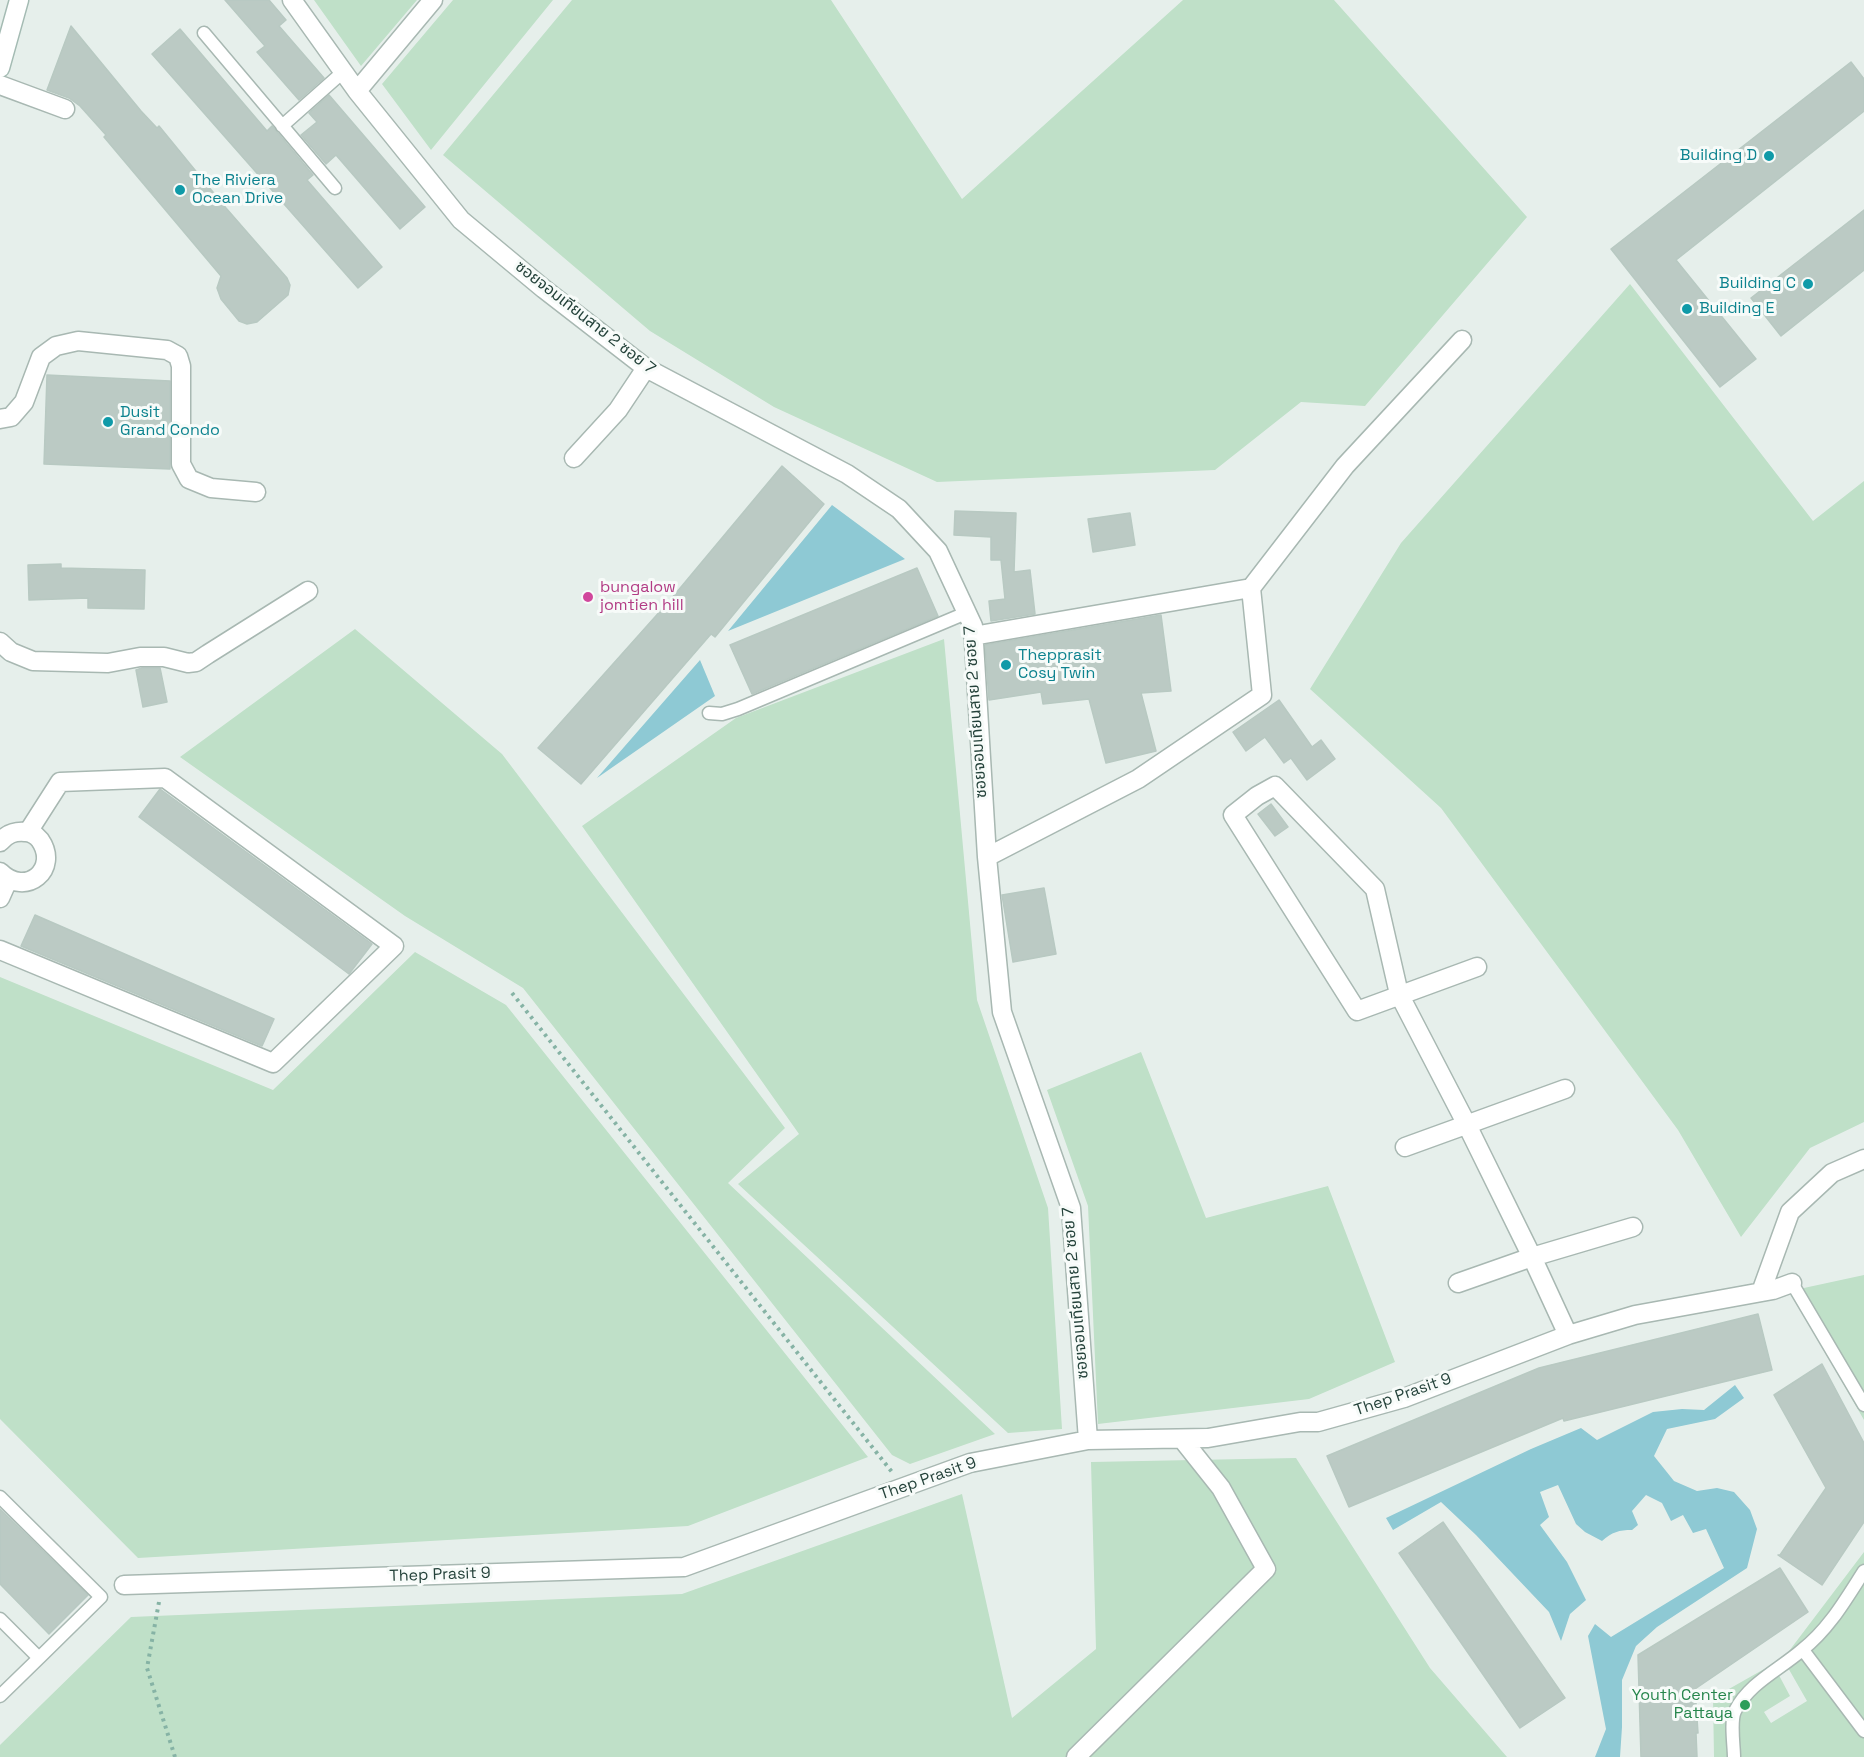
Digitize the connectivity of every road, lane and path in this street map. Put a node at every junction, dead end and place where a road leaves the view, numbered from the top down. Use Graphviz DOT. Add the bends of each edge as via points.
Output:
graph roads {
  1 [pos="19,0"];
  2 [pos="292,0"];
  3 [pos="433,0"];
  4 [pos="204,33"];
  5 [pos="0,68"];
  6 [pos="343,72"];
  7 [pos="0,85"];
  8 [pos="357,91"];
  9 [pos="65,109"];
  10 [pos="282,126"];
  11 [pos="335,188"];
  12 [pos="1462,340"];
  13 [pos="646,368"];
  14 [pos="0,419"];
  15 [pos="574,458"];
  16 [pos="256,492"];
  17 [pos="1251,588"];
  18 [pos="308,591"];
  19 [pos="966,612"];
  20 [pos="973,636"];
  21 [pos="0,642"];
  22 [pos="709,713"];
  23 [pos="28,832"];
  24 [pos="2,838"];
  25 [pos="987,857"];
  26 [pos="4,876"];
  27 [pos="0,898"];
  28 [pos="0,950"];
  29 [pos="1477,967"];
  30 [pos="512,993"];
  31 [pos="1399,994"];
  32 [pos="1565,1089"];
  33 [pos="1467,1125"];
  34 [pos="1405,1147"];
  35 [pos="1864,1159"];
  36 [pos="1633,1227"];
  37 [pos="1532,1257"];
  38 [pos="1458,1283"];
  39 [pos="1792,1283"];
  40 [pos="1761,1292"];
  41 [pos="1568,1335"];
  42 [pos="1864,1405"];
  43 [pos="1182,1439"];
  44 [pos="1088,1440"];
  45 [pos="903,1487"];
  46 [pos="0,1497"];
  47 [pos="1864,1570"];
  48 [pos="162,1584"];
  49 [pos="124,1585"];
  50 [pos="0,1618"];
  51 [pos="1803,1650"];
  52 [pos="39,1658"];
  53 [pos="0,1696"];
  54 [pos="1864,1731"];
  55 [pos="175,1757"];
  56 [pos="1076,1757"];
  57 [pos="1734,1757"];
  1 -- 5 [label="street"];
  2 -- 6 [label="street, ซอยจอมเทียนสาย 2 ซอย 7"];
  3 -- 8 [label="street"];
  4 -- 10 [label="lane"];
  6 -- 8 [label="street, ซอยจอมเทียนสาย 2 ซอย 7"];
  6 -- 10 [label="lane"];
  7 -- 9 [label="street"];
  8 -- 13 [label="street, ซอยจอมเทียนสาย 2 ซอย 7" via="462,220"];
  10 -- 11 [label="lane"];
  12 -- 17 [label="street" via="1345,465"];
  13 -- 15 [label="street" via="618,410"];
  13 -- 19 [label="street, ซอยจอมเทียนสาย 2 ซอย 7" via="847,474 899,509 938,551"];
  14 -- 16 [label="street" via="11,417 24,402 41,357 56,346 78,341 167,350 178,356 181,366 181,464 189,479 211,488"];
  17 -- 20 [label="street"];
  17 -- 25 [label="street" via="1262,695 1138,779"];
  18 -- 21 [label="street" via="195,662 164,657 108,663 33,661 11,652"];
  19 -- 20 [label="street, ซอยจอมเทียนสาย 2 ซอย 7"];
  19 -- 22 [label="lane" via="738,709"];
  20 -- 25 [label="street, ซอยจอมเทียนสาย 2 ซอย 7"];
  23 -- 24 [label="street" via="15,831"];
  23 -- 26 [label="street" via="38,836 46,849 47,860 41,873 28,882 16,883"];
  23 -- 28 [label="street" via="60,782 165,778 394,946 273,1063"];
  25 -- 44 [label="street, ซอยจอมเทียนสาย 2 ซอย 7" via="1002,1012 1071,1208"];
  26 -- 27 [label="street"];
  29 -- 31 [label="street"];
  30 -- 45 [label="path"];
  31 -- 31 [label="street" via="1375,889 1275,786 1233,815 1356,1011"];
  31 -- 33 [label="street"];
  32 -- 33 [label="street"];
  33 -- 34 [label="street"];
  33 -- 37 [label="street"];
  35 -- 40 [label="street" via="1832,1173 1790,1212"];
  36 -- 37 [label="street"];
  37 -- 38 [label="street"];
  37 -- 41 [label="street"];
  39 -- 40 [label="street, Thep Prasit 9"];
  39 -- 42 [label="lane"];
  40 -- 41 [label="street, Thep Prasit 9" via="1635,1316"];
  41 -- 43 [label="street, Thep Prasit 9" via="1404,1398 1318,1422"];
  43 -- 44 [label="street, Thep Prasit 9"];
  43 -- 56 [label="street" via="1221,1488 1266,1569"];
  44 -- 45 [label="street, Thep Prasit 9" via="970,1462"];
  45 -- 48 [label="street, Thep Prasit 9" via="684,1567"];
  46 -- 52 [label="lane" via="101,1597"];
  47 -- 51 [label="lane" via="1832,1620"];
  48 -- 49 [label="street, Thep Prasit 9"];
  48 -- 55 [label="path" via="147,1668"];
  50 -- 52 [label="lane"];
  51 -- 54 [label="lane"];
  51 -- 57 [label="lane" via="1747,1693 1733,1714"];
  52 -- 53 [label="lane"];
}
